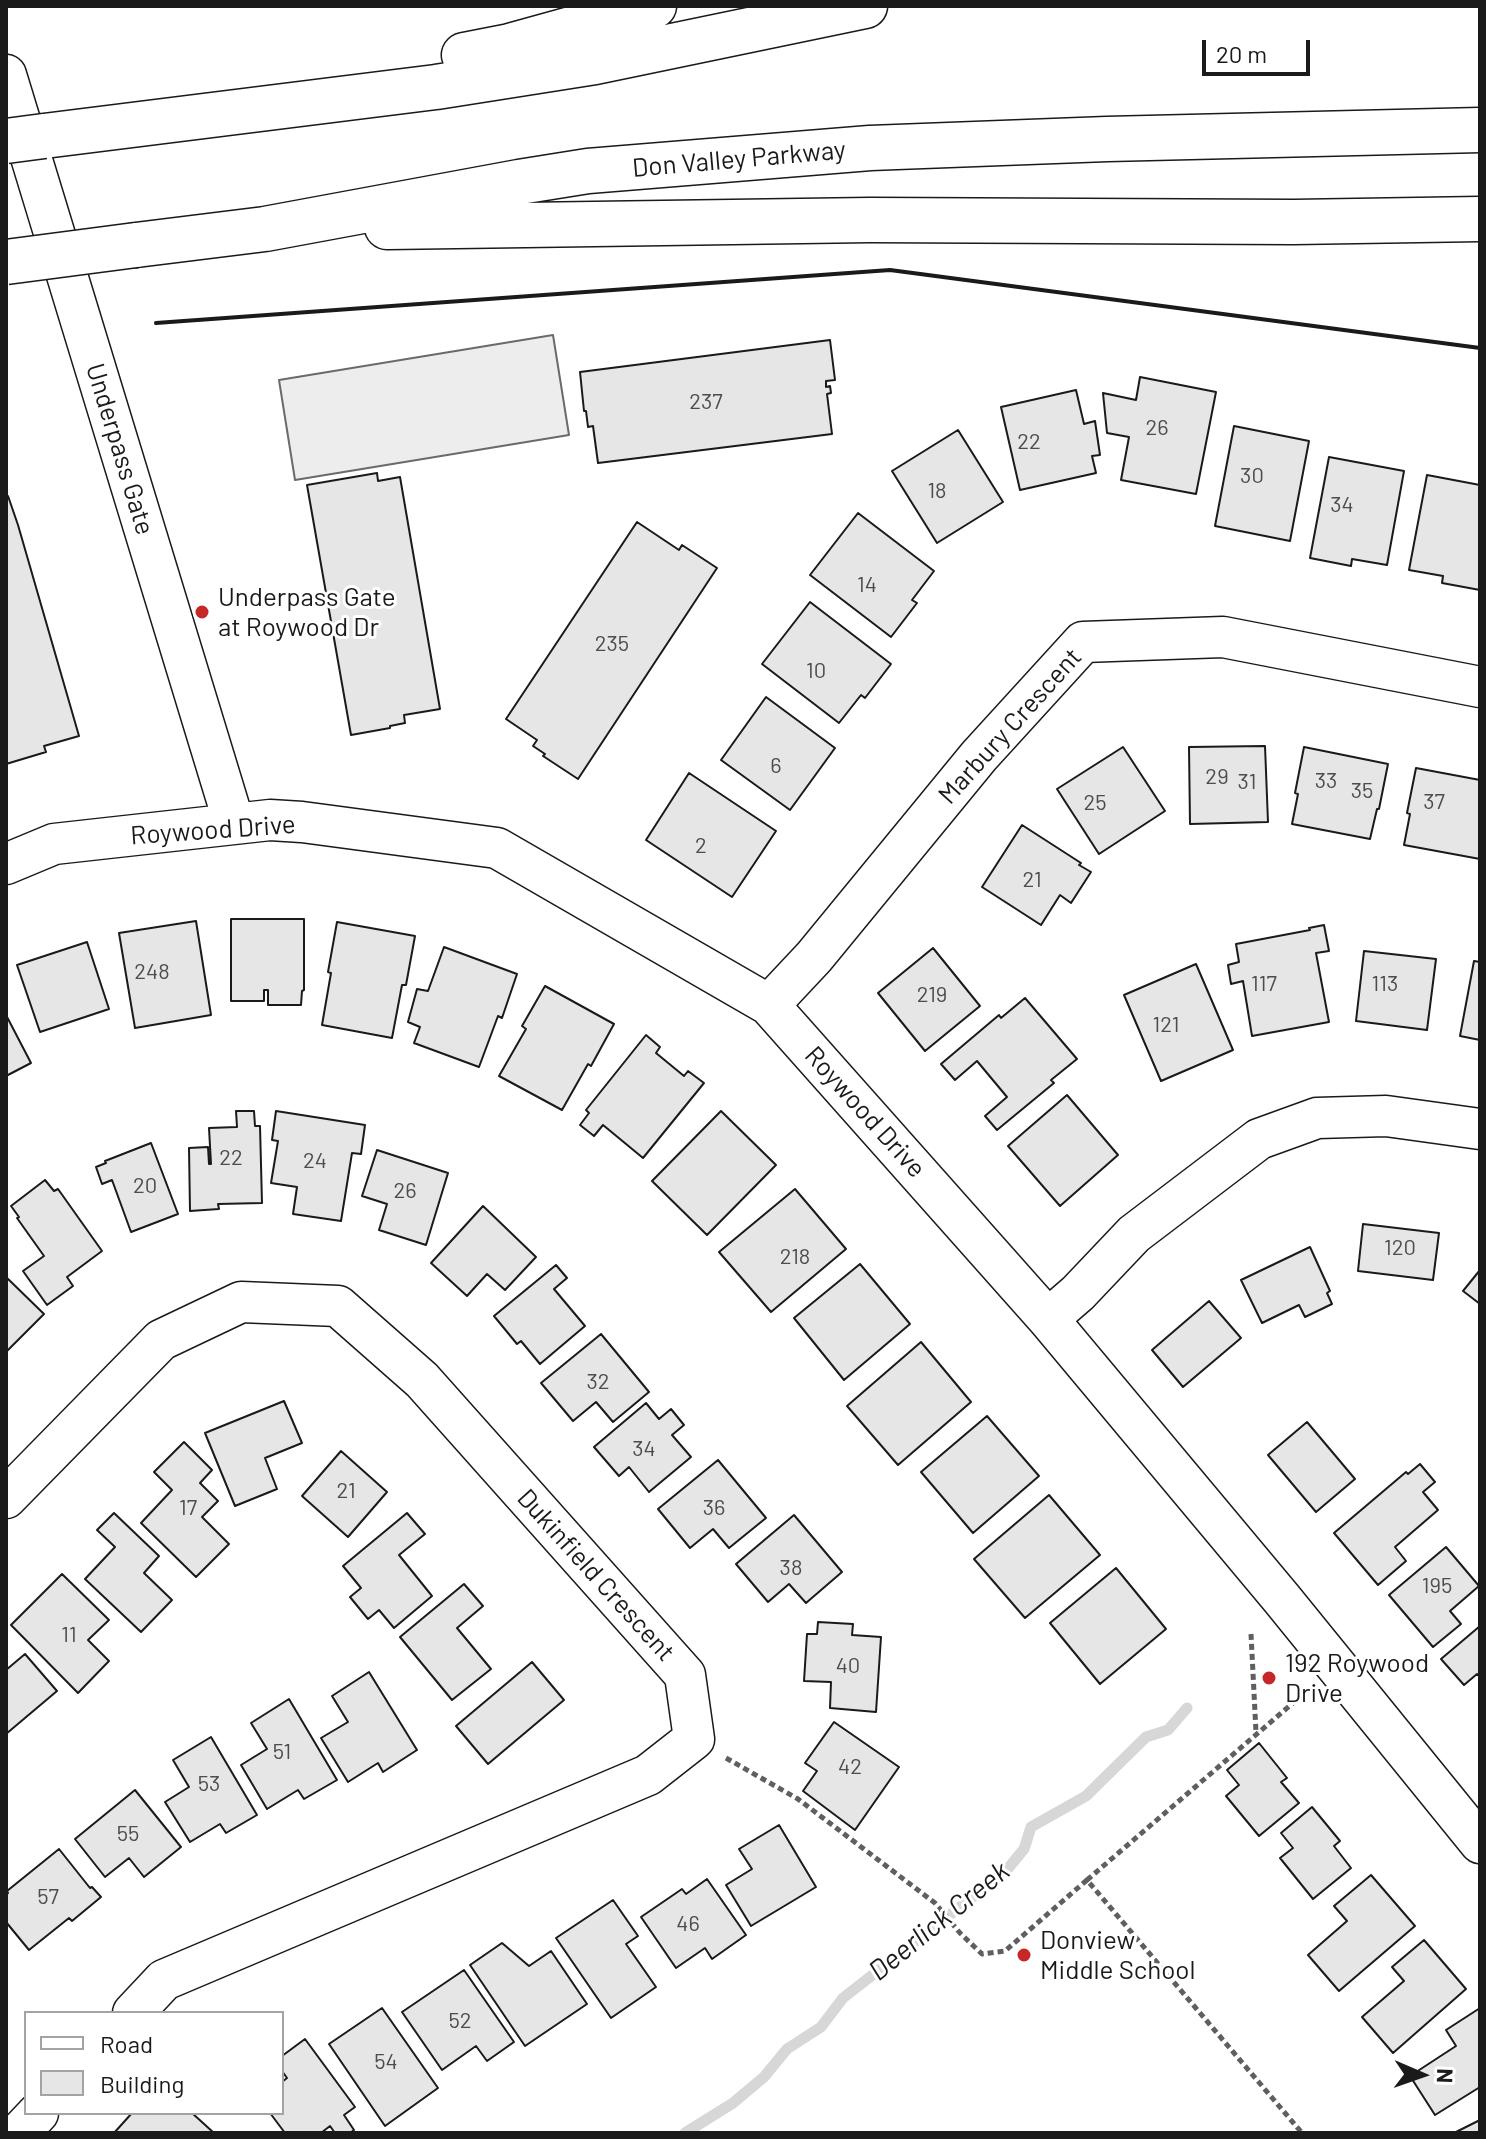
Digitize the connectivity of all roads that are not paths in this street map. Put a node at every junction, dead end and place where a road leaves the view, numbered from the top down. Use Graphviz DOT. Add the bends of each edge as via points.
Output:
graph roads {
  1 [pos="654,6"];
  2 [pos="865,6"];
  3 [pos="6,75"];
  4 [pos="101,127"];
  5 [pos="1480,130"];
  6 [pos="6,141"];
  7 [pos="1480,219"];
  8 [pos="1294,222"];
  9 [pos="265,229"];
  10 [pos="1480,242"];
  11 [pos="6,262"];
  12 [pos="1480,687"];
  13 [pos="234,823"];
  14 [pos="6,864"];
  15 [pos="769,1005"];
  16 [pos="1480,1129"];
  17 [pos="1048,1319"];
  18 [pos="6,1498"];
  19 [pos="1480,1843"];
  20 [pos="135,2011"];
  21 [pos="36,2115"];
  22 [pos="19,2133"];
  1 -- 4 [label="highway" via="510,46"];
  2 -- 4 [label="highway" via="552,69"];
  3 -- 13 [label="street, Underpass Gate"];
  4 -- 6 [label="highway, bridge"];
  5 -- 9 [label="highway, Don Valley Parkway" via="918,146 682,163 588,171"];
  7 -- 8 [label="highway"];
  8 -- 9 [label="highway" via="870,220"];
  8 -- 10 [label="highway"];
  9 -- 11 [label="highway, Don Valley Parkway, bridge"];
  12 -- 15 [label="street, Marbury Crescent" via="1223,637 1083,642 979,756"];
  13 -- 14 [label="street, Roywood Drive" via="54,844"];
  13 -- 15 [label="street, Roywood Drive" via="302,822 497,848"];
  15 -- 17 [label="street, Roywood Drive"];
  16 -- 17 [label="street" via="1386,1116 1317,1118 1259,1139 1134,1234"];
  17 -- 19 [label="street, Roywood Drive"];
  18 -- 20 [label="street, Dukinfield Crescent" via="161,1340 241,1302 338,1306 422,1380 685,1675 694,1739 648,1775 164,1980"];
  21 -- 22 [label="street"];
}
